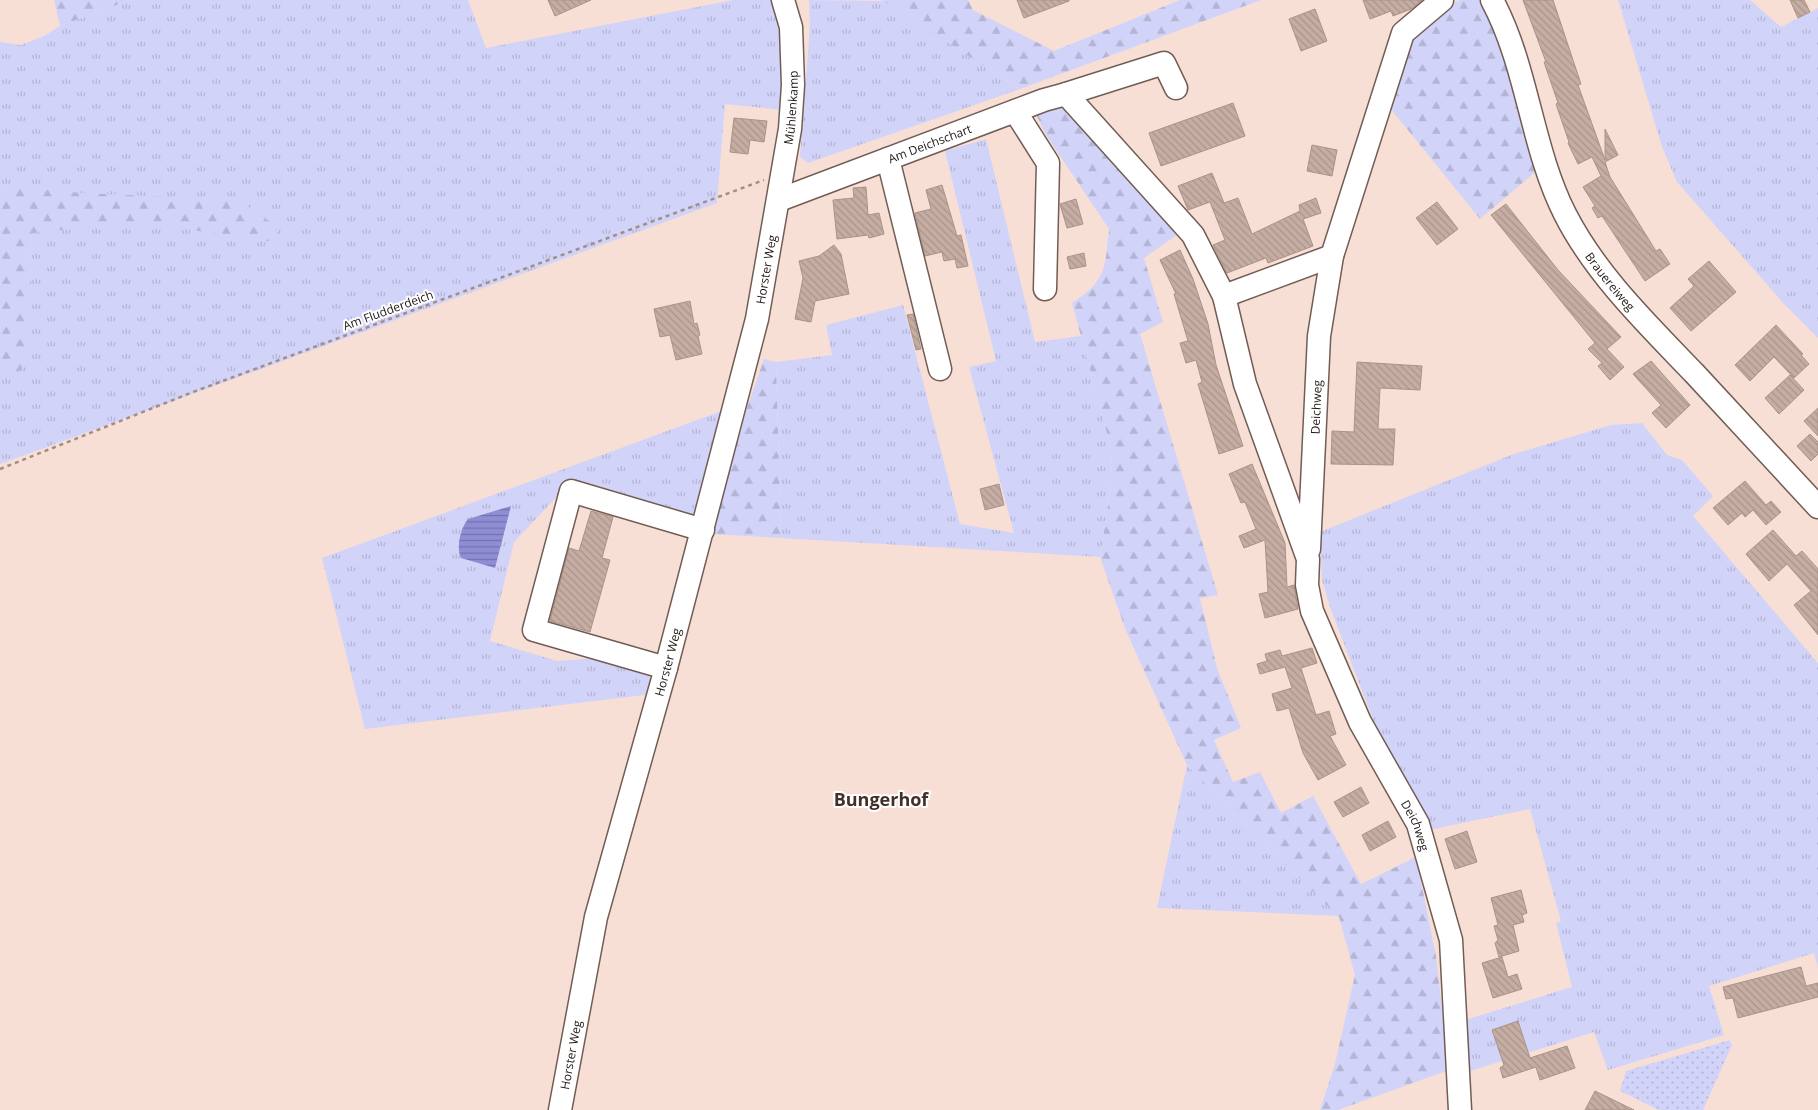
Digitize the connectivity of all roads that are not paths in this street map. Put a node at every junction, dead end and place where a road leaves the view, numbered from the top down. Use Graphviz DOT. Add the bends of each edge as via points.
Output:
graph roads {
  1 [pos="783,0"];
  2 [pos="1442,0"];
  3 [pos="1492,0"];
  4 [pos="1176,88"];
  5 [pos="1072,99"];
  6 [pos="1015,111"];
  7 [pos="888,159"];
  8 [pos="778,207"];
  9 [pos="1332,256"];
  10 [pos="1045,289"];
  11 [pos="1224,296"];
  12 [pos="940,369"];
  13 [pos="1818,507"];
  14 [pos="703,530"];
  15 [pos="1308,559"];
  16 [pos="666,668"];
  17 [pos="560,1110"];
  18 [pos="1460,1110"];
  1 -- 8 [label="street, Mühlenkamp" via="791,27 793,85"];
  2 -- 9 [label="street, Deichweg" via="1403,33"];
  3 -- 13 [label="street, Brauereiweg" via="1516,58 1551,182 1581,242 1642,319"];
  4 -- 5 [label="street, Am Deichschart" via="1164,63"];
  5 -- 6 [label="street, Am Deichschart"];
  5 -- 11 [label="street, Deichweg" via="1193,235"];
  6 -- 7 [label="street, Am Deichschart"];
  6 -- 10 [label="street" via="1048,163"];
  7 -- 8 [label="street, Am Deichschart"];
  7 -- 12 [label="street"];
  8 -- 14 [label="street, Horster Weg" via="757,319"];
  9 -- 11 [label="street"];
  9 -- 15 [label="street, Deichweg" via="1319,336"];
  11 -- 15 [label="street, Deichweg" via="1245,384"];
  14 -- 16 [label="street, Horster Weg"];
  14 -- 16 [label="street" via="571,491 534,630"];
  15 -- 18 [label="street, Deichweg" via="1307,585 1312,611 1360,722 1418,824 1452,940"];
  16 -- 17 [label="street, Horster Weg" via="596,917"];
}
